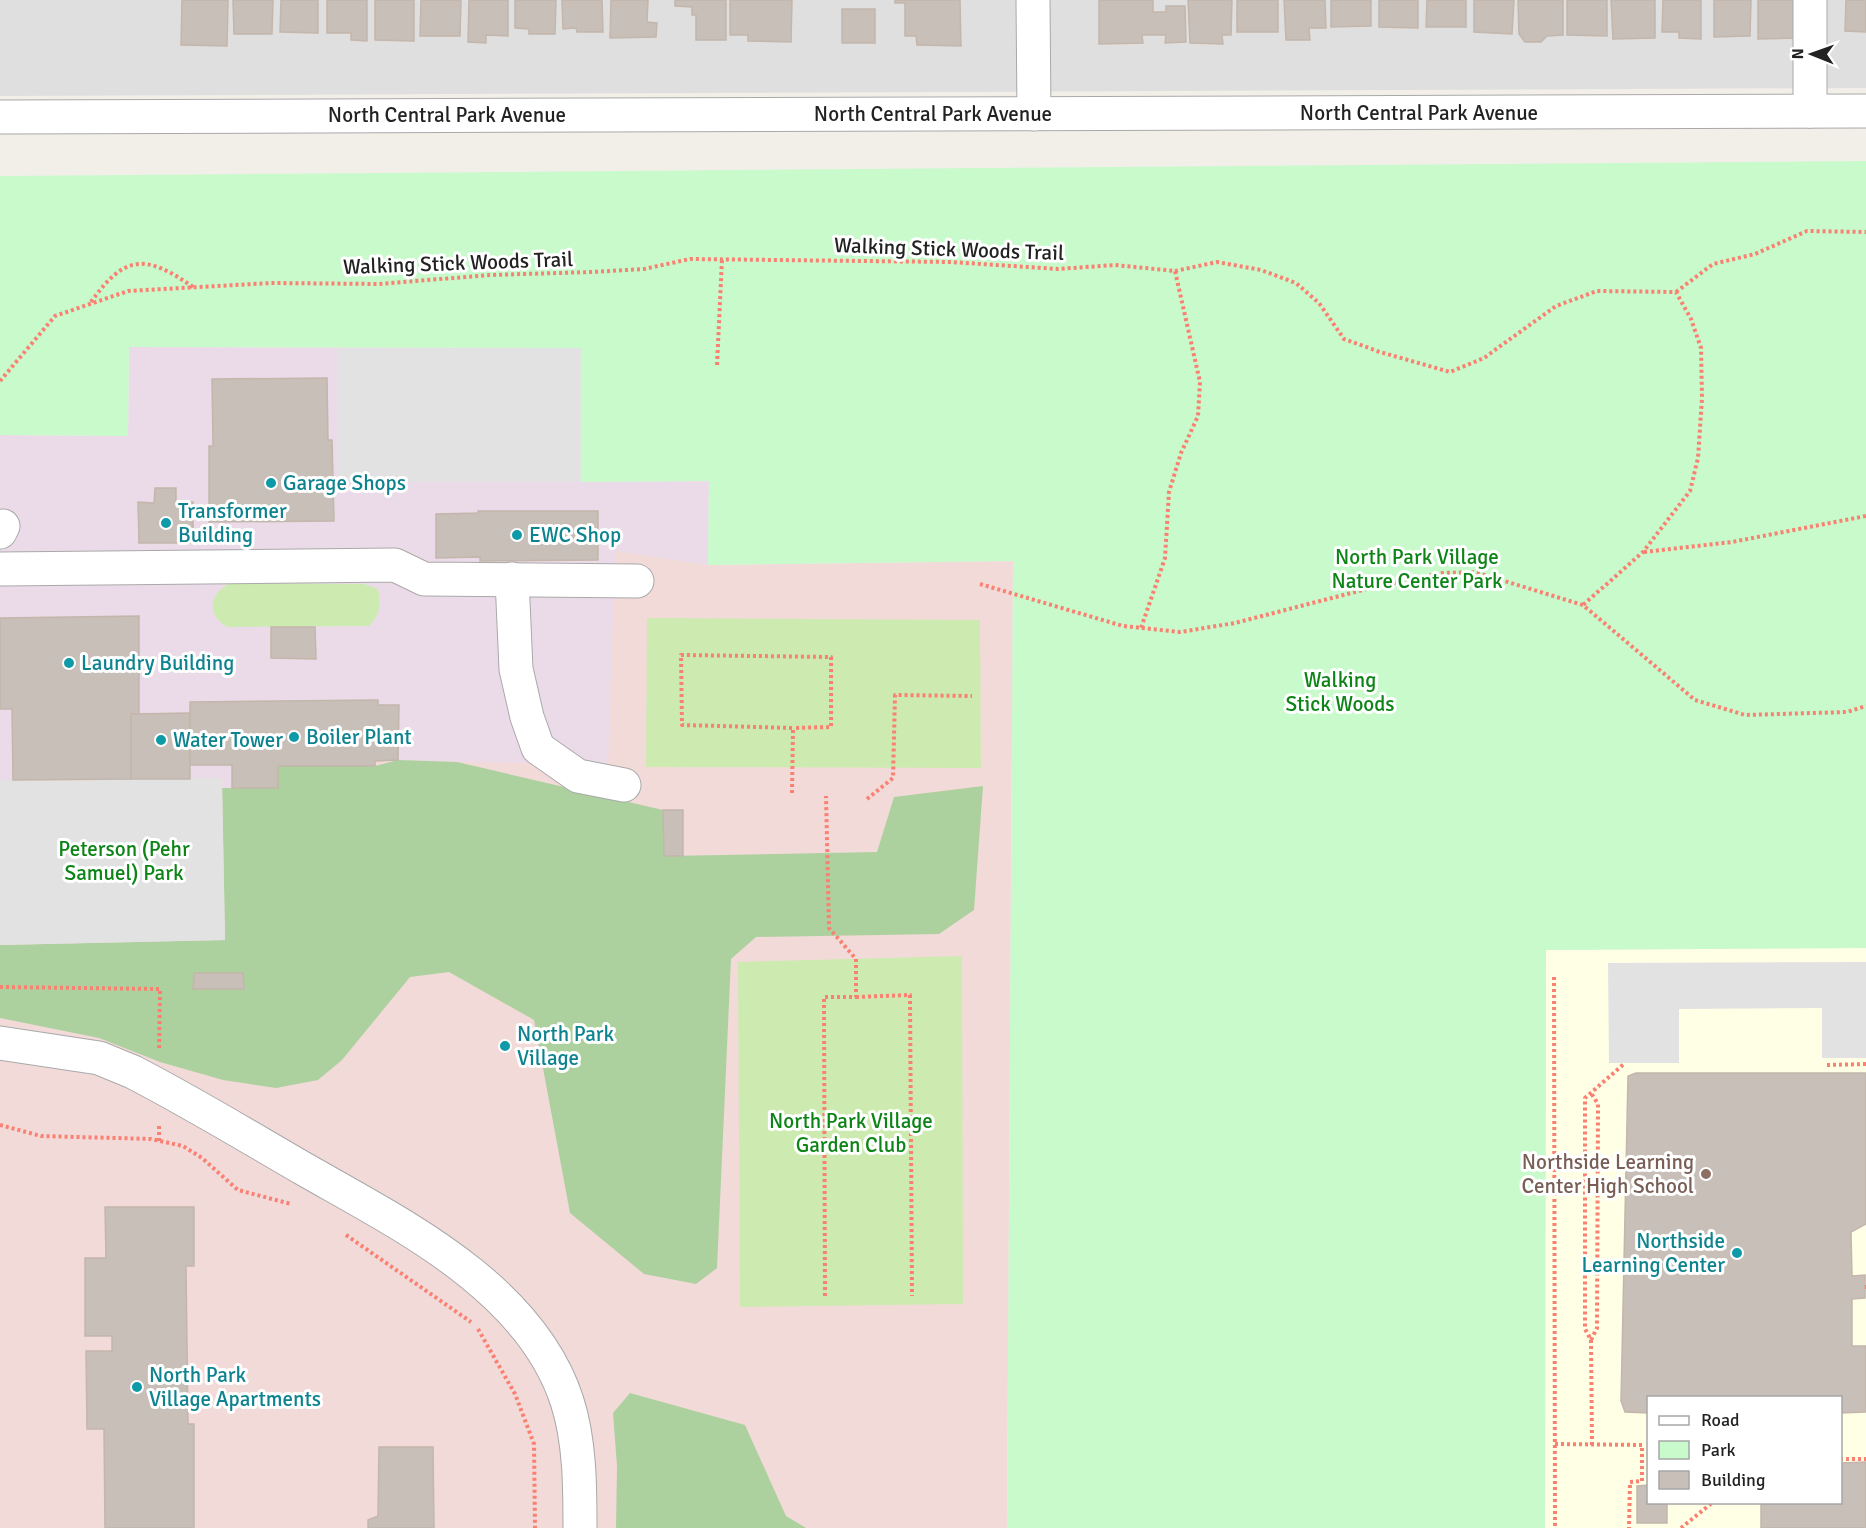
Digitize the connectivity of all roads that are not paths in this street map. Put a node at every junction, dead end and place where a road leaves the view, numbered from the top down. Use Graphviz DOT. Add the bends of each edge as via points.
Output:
graph roads {
  1 [pos="1033,0"];
  2 [pos="1810,0"];
  3 [pos="1810,111"];
  4 [pos="1866,111"];
  5 [pos="1034,114"];
  6 [pos="0,117"];
  7 [pos="0,569"];
  8 [pos="512,579"];
  9 [pos="637,581"];
  10 [pos="624,785"];
  11 [pos="0,1043"];
  12 [pos="580,1528"];
  1 -- 5 [label="street"];
  2 -- 3 [label="street"];
  3 -- 4 [label="street, North Central Park Avenue"];
  3 -- 5 [label="street, North Central Park Avenue"];
  5 -- 6 [label="street, North Central Park Avenue"];
  7 -- 8 [label="street" via="395,565 424,579"];
  8 -- 9 [label="street"];
  8 -- 10 [label="street" via="516,669 538,748 578,776"];
  11 -- 12 [label="street" via="99,1058 133,1072 424,1238 473,1274 531,1336 567,1401 580,1481"];
}
